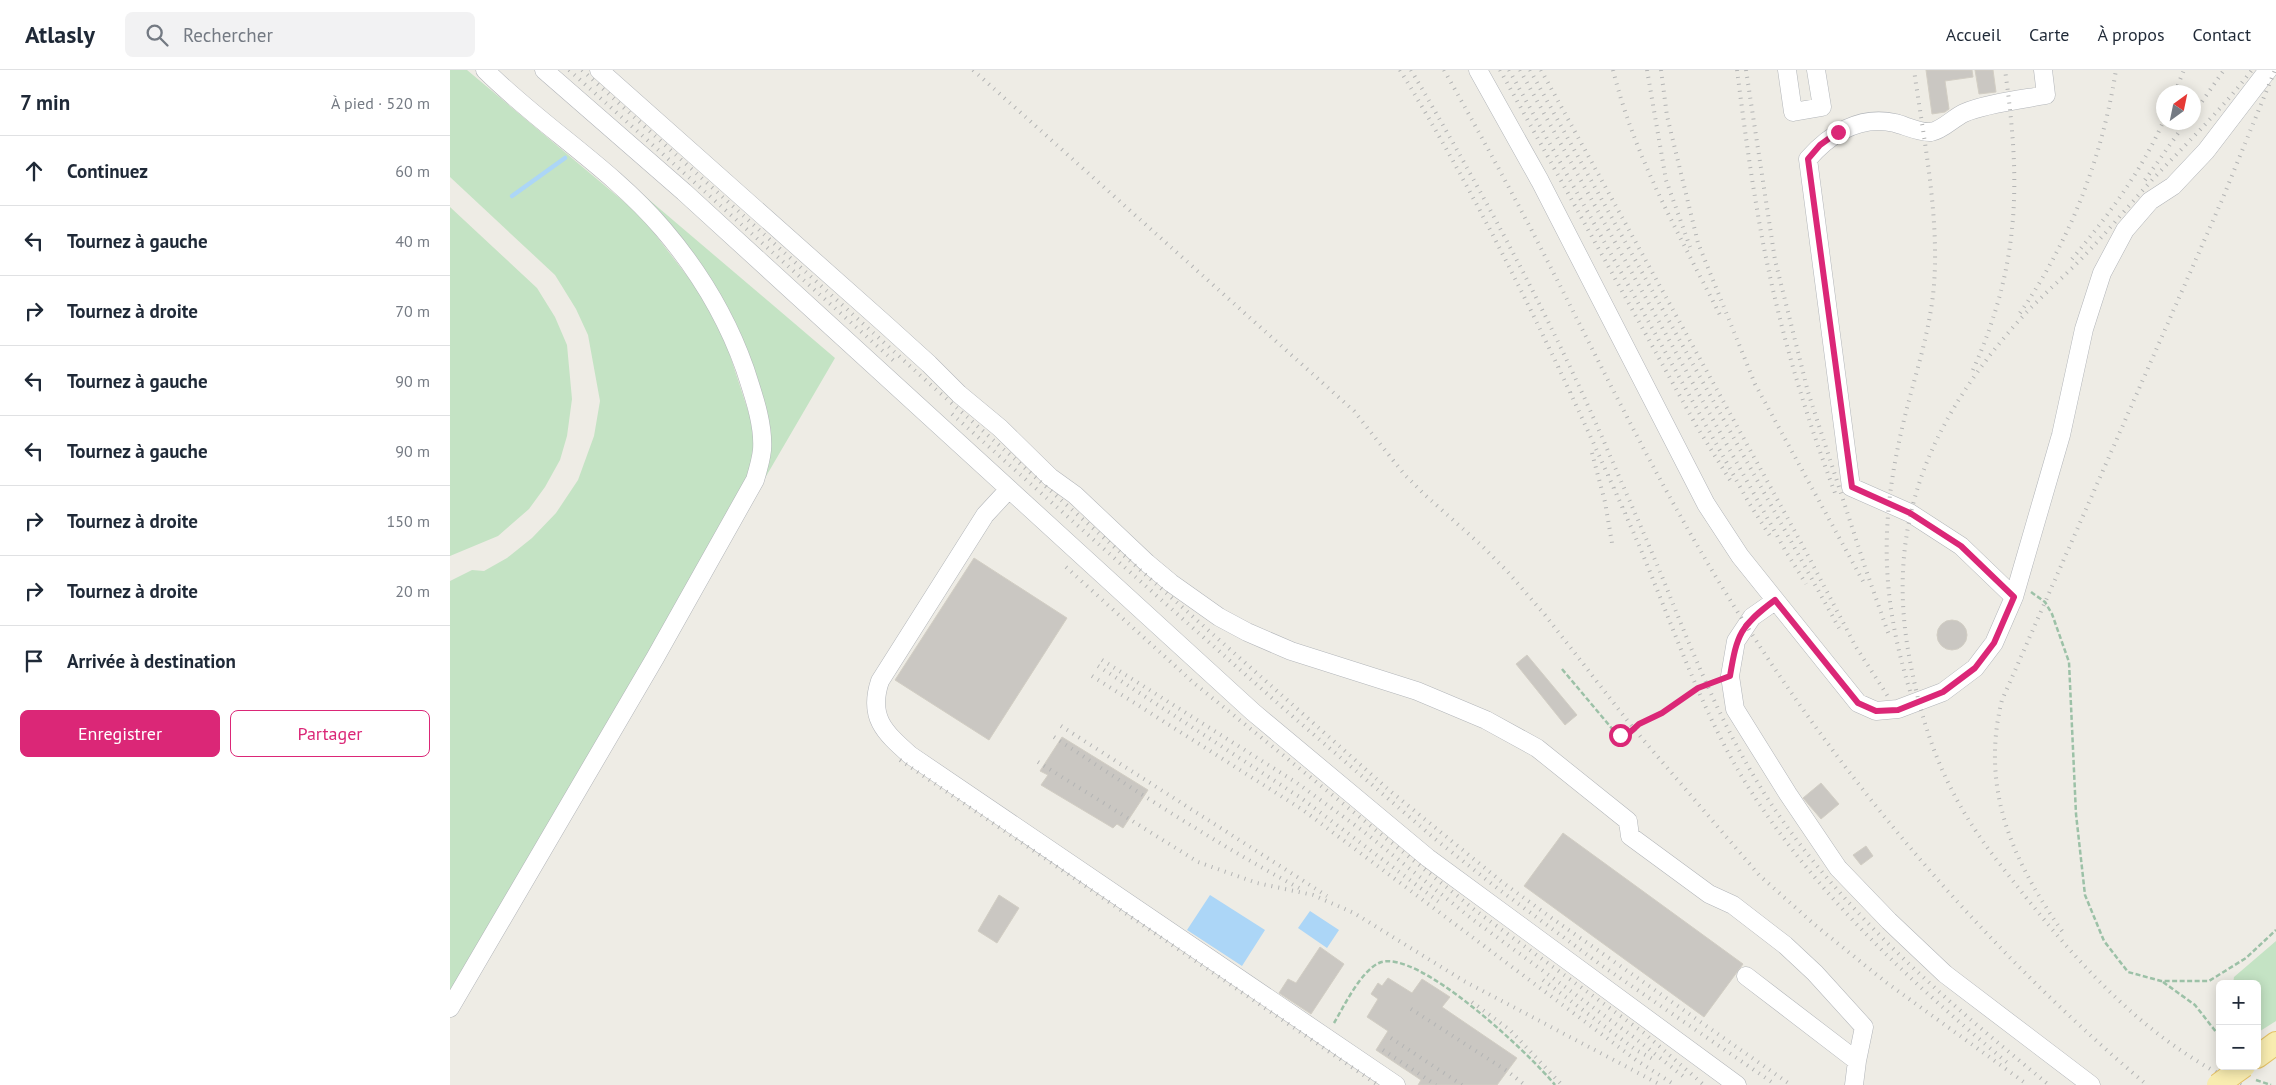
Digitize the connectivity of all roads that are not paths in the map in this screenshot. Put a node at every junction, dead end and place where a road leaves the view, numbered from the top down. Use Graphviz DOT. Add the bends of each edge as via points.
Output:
graph roads {
  1 [pos="485,70"];
  2 [pos="544,70"];
  3 [pos="599,70"];
  4 [pos="1478,70"];
  5 [pos="1787,70"];
  6 [pos="1816,70"];
  7 [pos="2043,70"];
  8 [pos="2268,70"];
  9 [pos="1009,489"];
  10 [pos="2016,590"];
  11 [pos="1775,600"];
  12 [pos="1746,976"];
  13 [pos="450,1008"];
  14 [pos="2276,1043"];
  15 [pos="2261,1054"];
  16 [pos="1857,1061"];
  17 [pos="2239,1070"];
  18 [pos="1396,1085"];
  19 [pos="1737,1085"];
  20 [pos="1854,1085"];
  21 [pos="2091,1085"];
  22 [pos="2218,1085"];
  1 -- 13 [label="lane" via="630,196 663,229 704,285 736,342 753,393 762,450 756,480"];
  2 -- 9 [label="lane" via="684,192"];
  3 -- 16 [label="lane" via="1170,583 1247,632 1291,651 1418,690 1486,720 1537,748 1628,821 1630,836 1709,894 1733,906 1785,945 1815,973 1864,1027"];
  4 -- 11 [label="lane" via="1540,181 1706,504 1740,556"];
  5 -- 6 [label="lane" via="1793,112 1822,107"];
  7 -- 10 [label="lane" via="2046,95 1965,112 1934,132 1887,122 1866,122 1838,132 1808,159 1852,487 1910,513 1961,546"];
  8 -- 10 [label="lane" via="2206,151 2173,186 2150,201 2125,230 2102,273 2084,329 2060,435"];
  9 -- 18 [label="lane" via="985,514 880,681 875,697 880,722 892,739 910,755"];
  9 -- 19 [label="lane" via="1253,712 1428,858"];
  10 -- 11 [label="lane" via="1994,643 1975,668 1943,692 1898,710 1876,711 1858,703"];
  11 -- 21 [label="lane" via="1752,617 1736,641 1730,676 1736,709 1788,794 1838,868 1889,921 1945,974"];
  12 -- 16 [label="lane"];
  14 -- 15 [label="main road"];
  16 -- 20 [label="lane"];
  17 -- 22 [label="main road, bridge"];
}
